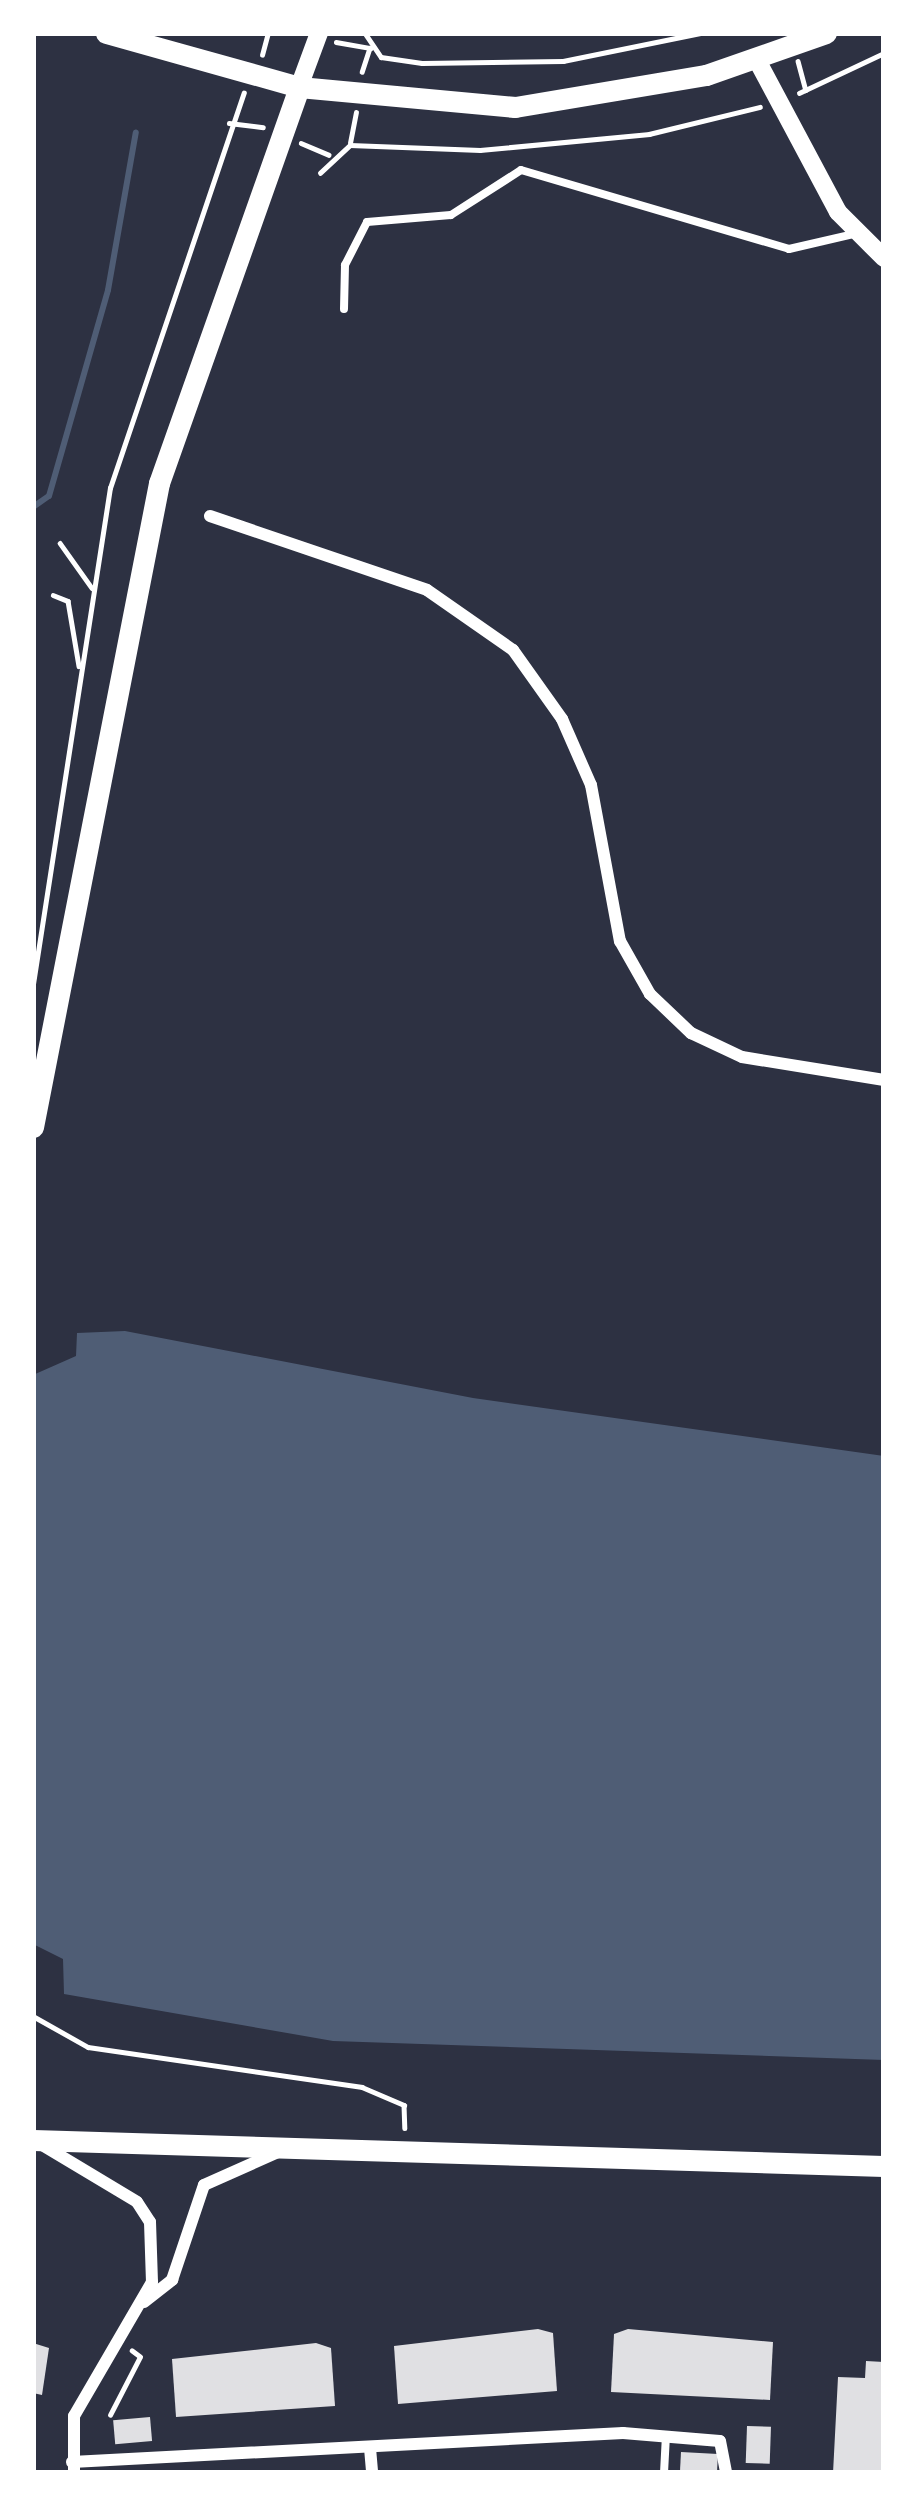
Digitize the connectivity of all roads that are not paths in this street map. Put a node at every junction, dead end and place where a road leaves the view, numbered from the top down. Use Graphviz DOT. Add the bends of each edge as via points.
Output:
graph roads {
  1 [pos="106,33"];
  2 [pos="319,33"];
  3 [pos="826,33"];
  4 [pos="758,62"];
  5 [pos="299,87"];
  6 [pos="856,234"];
  7 [pos="884,258"];
  8 [pos="344,309"];
  9 [pos="210,516"];
  10 [pos="884,1080"];
  11 [pos="33,1127"];
  12 [pos="33,2140"];
  13 [pos="285,2149"];
  14 [pos="884,2166"];
  15 [pos="143,2302"];
  16 [pos="666,2436"];
  17 [pos="370,2447"];
  18 [pos="73,2468"];
  19 [pos="372,2473"];
  20 [pos="664,2473"];
  21 [pos="726,2473"];
  1 -- 5 [label="main road"];
  2 -- 5 [label="main road"];
  3 -- 4 [label="main road"];
  4 -- 5 [label="main road" via="515,107"];
  4 -- 6 [label="main road"];
  5 -- 11 [label="main road" via="206,328 144,540"];
  6 -- 7 [label="main road"];
  6 -- 8 [label="lane" via="789,249 520,170 451,215 367,222 345,265"];
  9 -- 10 [label="street" via="427,590 513,650 562,719 590,785 620,941 650,994 692,1033 742,1057"];
  12 -- 13 [label="main road"];
  12 -- 15 [label="street" via="137,2202 154,2254"];
  13 -- 14 [label="main road"];
  13 -- 15 [label="street" via="204,2185 172,2280"];
  15 -- 18 [label="street" via="91,2379"];
  16 -- 17 [label="street"];
  16 -- 20 [label="lane"];
  16 -- 21 [label="street" via="724,2445"];
  17 -- 18 [label="street"];
  17 -- 19 [label="street"];
}
